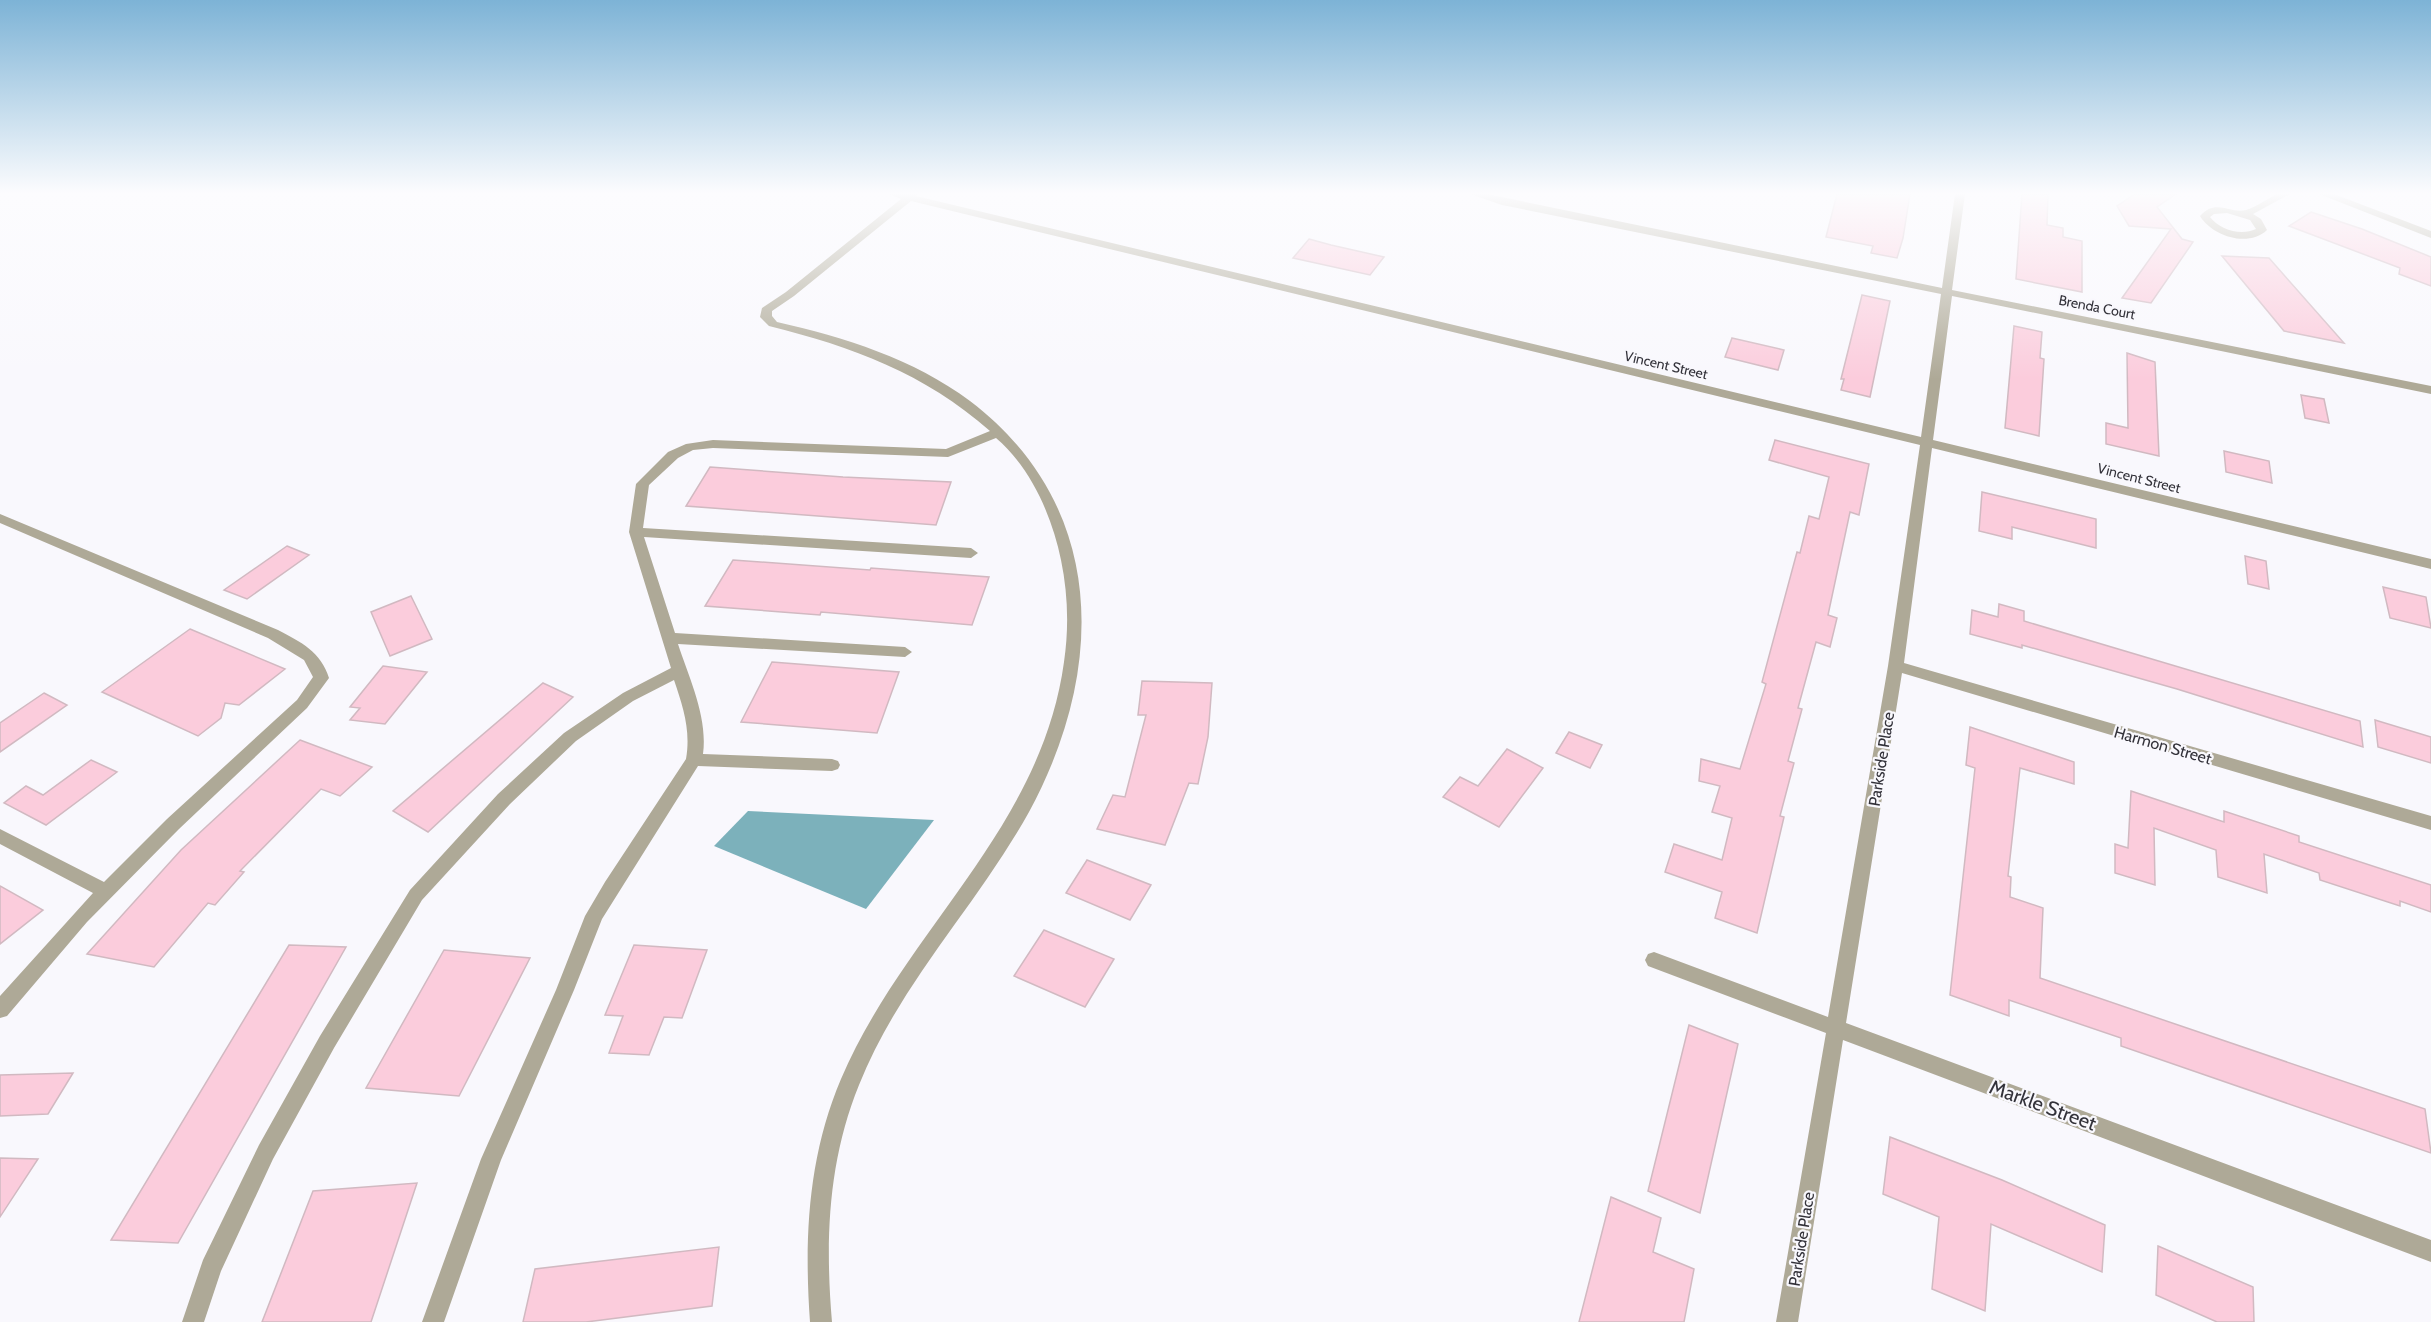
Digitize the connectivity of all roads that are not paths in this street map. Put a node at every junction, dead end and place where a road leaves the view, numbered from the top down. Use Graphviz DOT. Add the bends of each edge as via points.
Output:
graph roads {
  1 [pos="837,256"];
  2 [pos="1158,256"];
  3 [pos="1765,256"];
  4 [pos="1953,256"];
  5 [pos="1948,293"];
  6 [pos="2431,390"];
  7 [pos="999,432"];
  8 [pos="1926,441"];
  9 [pos="0,518"];
  10 [pos="636,532"];
  11 [pos="971,553"];
  12 [pos="2431,564"];
  13 [pos="670,638"];
  14 [pos="905,652"];
  15 [pos="1896,666"];
  16 [pos="680,670"];
  17 [pos="694,760"];
  18 [pos="832,765"];
  19 [pos="2431,823"];
  20 [pos="0,836"];
  21 [pos="106,891"];
  22 [pos="1654,960"];
  23 [pos="0,1010"];
  24 [pos="1834,1029"];
  25 [pos="2431,1251"];
  26 [pos="193,1322"];
  27 [pos="433,1322"];
  28 [pos="821,1322"];
  29 [pos="1787,1322"];
  1 -- 7 [label="street" via="774,302 766,310 766,317 773,324 853,347 904,367 967,405"];
  2 -- 8 [label="street, Vincent Street"];
  3 -- 5 [label="street, Brenda Court"];
  4 -- 5 [label="street, Parkside Place"];
  5 -- 6 [label="street, Brenda Court"];
  5 -- 8 [label="street, Parkside Place"];
  7 -- 10 [label="street" via="948,453 713,444 690,447 673,456 644,484"];
  7 -- 28 [label="street" via="1035,475 1055,512 1070,554 1077,627 1071,678 1056,733 1030,796 908,975 850,1081 833,1134 820,1198"];
  8 -- 12 [label="street, Vincent Street"];
  8 -- 15 [label="street, Parkside Place"];
  9 -- 21 [label="street" via="273,634 311,655 319,665 321,678 302,704"];
  10 -- 11 [label="street"];
  10 -- 13 [label="street"];
  13 -- 14 [label="street"];
  13 -- 16 [label="street"];
  15 -- 19 [label="street, Harmon Street"];
  15 -- 24 [label="street, Parkside Place"];
  16 -- 17 [label="street" via="695,721"];
  16 -- 26 [label="street" via="628,697 570,737 504,799 416,895 266,1152 211,1268"];
  17 -- 18 [label="street"];
  17 -- 27 [label="street" via="594,916 491,1159"];
  20 -- 21 [label="street"];
  21 -- 23 [label="street"];
  22 -- 24 [label="street, Markle Street"];
  24 -- 25 [label="street, Markle Street"];
  24 -- 29 [label="street, Parkside Place"];
}
